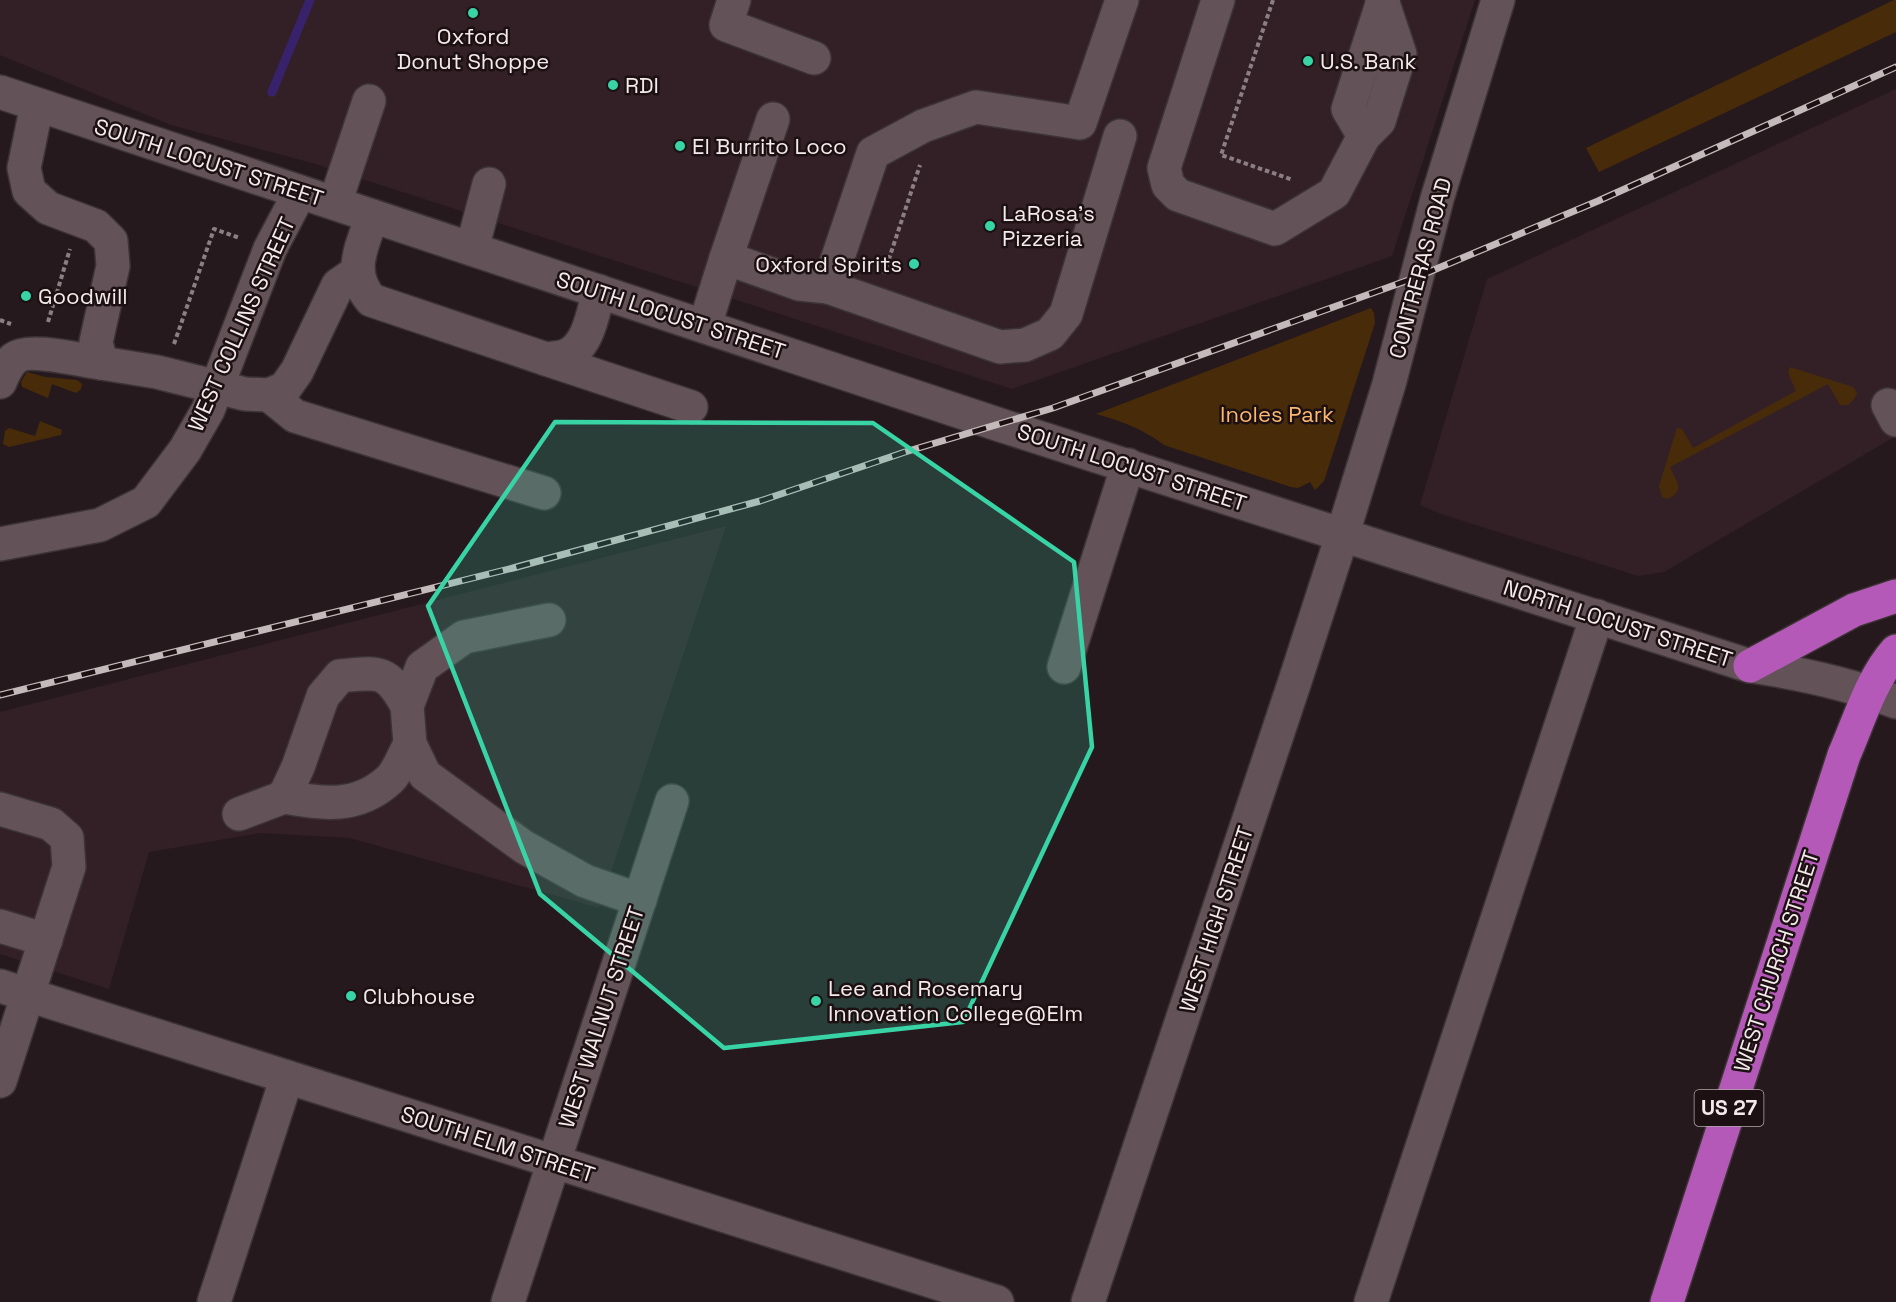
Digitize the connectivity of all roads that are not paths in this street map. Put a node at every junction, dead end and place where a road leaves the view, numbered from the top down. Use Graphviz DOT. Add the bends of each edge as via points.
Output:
graph roads {
  1 [pos="734,0"];
  2 [pos="1122,0"];
  3 [pos="1218,0"];
  4 [pos="1498,0"];
  5 [pos="1382,1"];
  6 [pos="814,57"];
  7 [pos="0,92"];
  8 [pos="369,101"];
  9 [pos="37,105"];
  10 [pos="773,119"];
  11 [pos="1080,123"];
  12 [pos="1120,136"];
  13 [pos="1164,168"];
  14 [pos="489,184"];
  15 [pos="300,192"];
  16 [pos="335,203"];
  17 [pos="372,216"];
  18 [pos="472,249"];
  19 [pos="726,258"];
  20 [pos="357,272"];
  21 [pos="828,287"];
  22 [pos="599,291"];
  23 [pos="705,326"];
  24 [pos="546,359"];
  25 [pos="101,363"];
  26 [pos="0,382"];
  27 [pos="216,387"];
  28 [pos="268,395"];
  29 [pos="691,407"];
  30 [pos="1128,465"];
  31 [pos="544,493"];
  32 [pos="1342,536"];
  33 [pos="0,544"];
  34 [pos="1896,596"];
  35 [pos="1597,616"];
  36 [pos="549,620"];
  37 [pos="1896,651"];
  38 [pos="1750,666"];
  39 [pos="1064,667"];
  40 [pos="1884,697"];
  41 [pos="407,706"];
  42 [pos="410,744"];
  43 [pos="284,797"];
  44 [pos="672,801"];
  45 [pos="0,809"];
  46 [pos="239,814"];
  47 [pos="640,900"];
  48 [pos="0,926"];
  49 [pos="46,940"];
  50 [pos="14,990"];
  51 [pos="287,1077"];
  52 [pos="0,1081"];
  53 [pos="554,1162"];
  54 [pos="214,1302"];
  55 [pos="508,1302"];
  56 [pos="996,1302"];
  57 [pos="1088,1302"];
  58 [pos="1371,1302"];
  59 [pos="1666,1302"];
  1 -- 6 [label="street" via="726,24"];
  2 -- 11 [label="street"];
  3 -- 13 [label="street"];
  4 -- 32 [label="street, CONTRERAS ROAD"];
  5 -- 13 [label="street" via="1400,54 1379,121 1364,136 1334,193 1275,229 1178,195 1168,185"];
  7 -- 9 [label="street, SOUTH LOCUST STREET"];
  8 -- 16 [label="street"];
  9 -- 15 [label="street, SOUTH LOCUST STREET"];
  9 -- 25 [label="street" via="24,168 29,191 48,208 96,226 111,241 113,266 96,342"];
  10 -- 19 [label="street"];
  11 -- 12 [label="street"];
  11 -- 21 [label="street" via="976,107 923,126 873,153"];
  12 -- 13 [label="street"];
  12 -- 21 [label="street" via="1066,314 1050,334 1024,345 1000,347"];
  14 -- 18 [label="street"];
  15 -- 16 [label="street, SOUTH LOCUST STREET"];
  15 -- 27 [label="street, WEST COLLINS STREET" via="270,249"];
  16 -- 17 [label="street, SOUTH LOCUST STREET"];
  17 -- 18 [label="street, SOUTH LOCUST STREET"];
  17 -- 20 [label="street"];
  18 -- 22 [label="street, SOUTH LOCUST STREET"];
  19 -- 21 [label="street" via="799,284"];
  19 -- 23 [label="street"];
  20 -- 24 [label="street" via="371,300"];
  20 -- 28 [label="street" via="338,285 285,388"];
  22 -- 23 [label="street, SOUTH LOCUST STREET"];
  22 -- 24 [label="street" via="581,344 566,356"];
  23 -- 30 [label="street, SOUTH LOCUST STREET"];
  24 -- 29 [label="street"];
  25 -- 26 [label="street" via="34,353 17,356 6,366"];
  25 -- 27 [label="street"];
  27 -- 28 [label="street"];
  27 -- 33 [label="street, WEST COLLINS STREET" via="185,450 146,502 100,525"];
  28 -- 31 [label="street" via="294,416"];
  30 -- 32 [label="street, SOUTH LOCUST STREET"];
  30 -- 39 [label="street"];
  32 -- 35 [label="street, NORTH LOCUST STREET"];
  32 -- 57 [label="street, WEST HIGH STREET"];
  34 -- 38 [label="highway" via="1854,610"];
  35 -- 38 [label="street, NORTH LOCUST STREET"];
  35 -- 58 [label="street"];
  36 -- 41 [label="street" via="464,637 422,667"];
  37 -- 40 [label="highway, US 27" via="1889,659"];
  38 -- 40 [label="street, NORTH LOCUST STREET"];
  40 -- 59 [label="highway, WEST CHURCH STREET / US 27" via="1844,755"];
  41 -- 42 [label="street"];
  41 -- 43 [label="street" via="395,685 375,673 340,676 323,696"];
  42 -- 43 [label="street" via="390,779 356,801 319,803"];
  42 -- 47 [label="street" via="425,775 524,847 585,881"];
  43 -- 46 [label="street"];
  44 -- 47 [label="street, WEST WALNUT STREET"];
  45 -- 49 [label="street" via="51,824 68,838 69,867"];
  47 -- 53 [label="street, WEST WALNUT STREET"];
  48 -- 49 [label="street"];
  49 -- 50 [label="street"];
  50 -- 51 [label="street, SOUTH ELM STREET"];
  50 -- 52 [label="street"];
  51 -- 53 [label="street, SOUTH ELM STREET"];
  51 -- 54 [label="street"];
  53 -- 55 [label="street, WEST WALNUT STREET"];
  53 -- 56 [label="street, SOUTH ELM STREET"];
}
